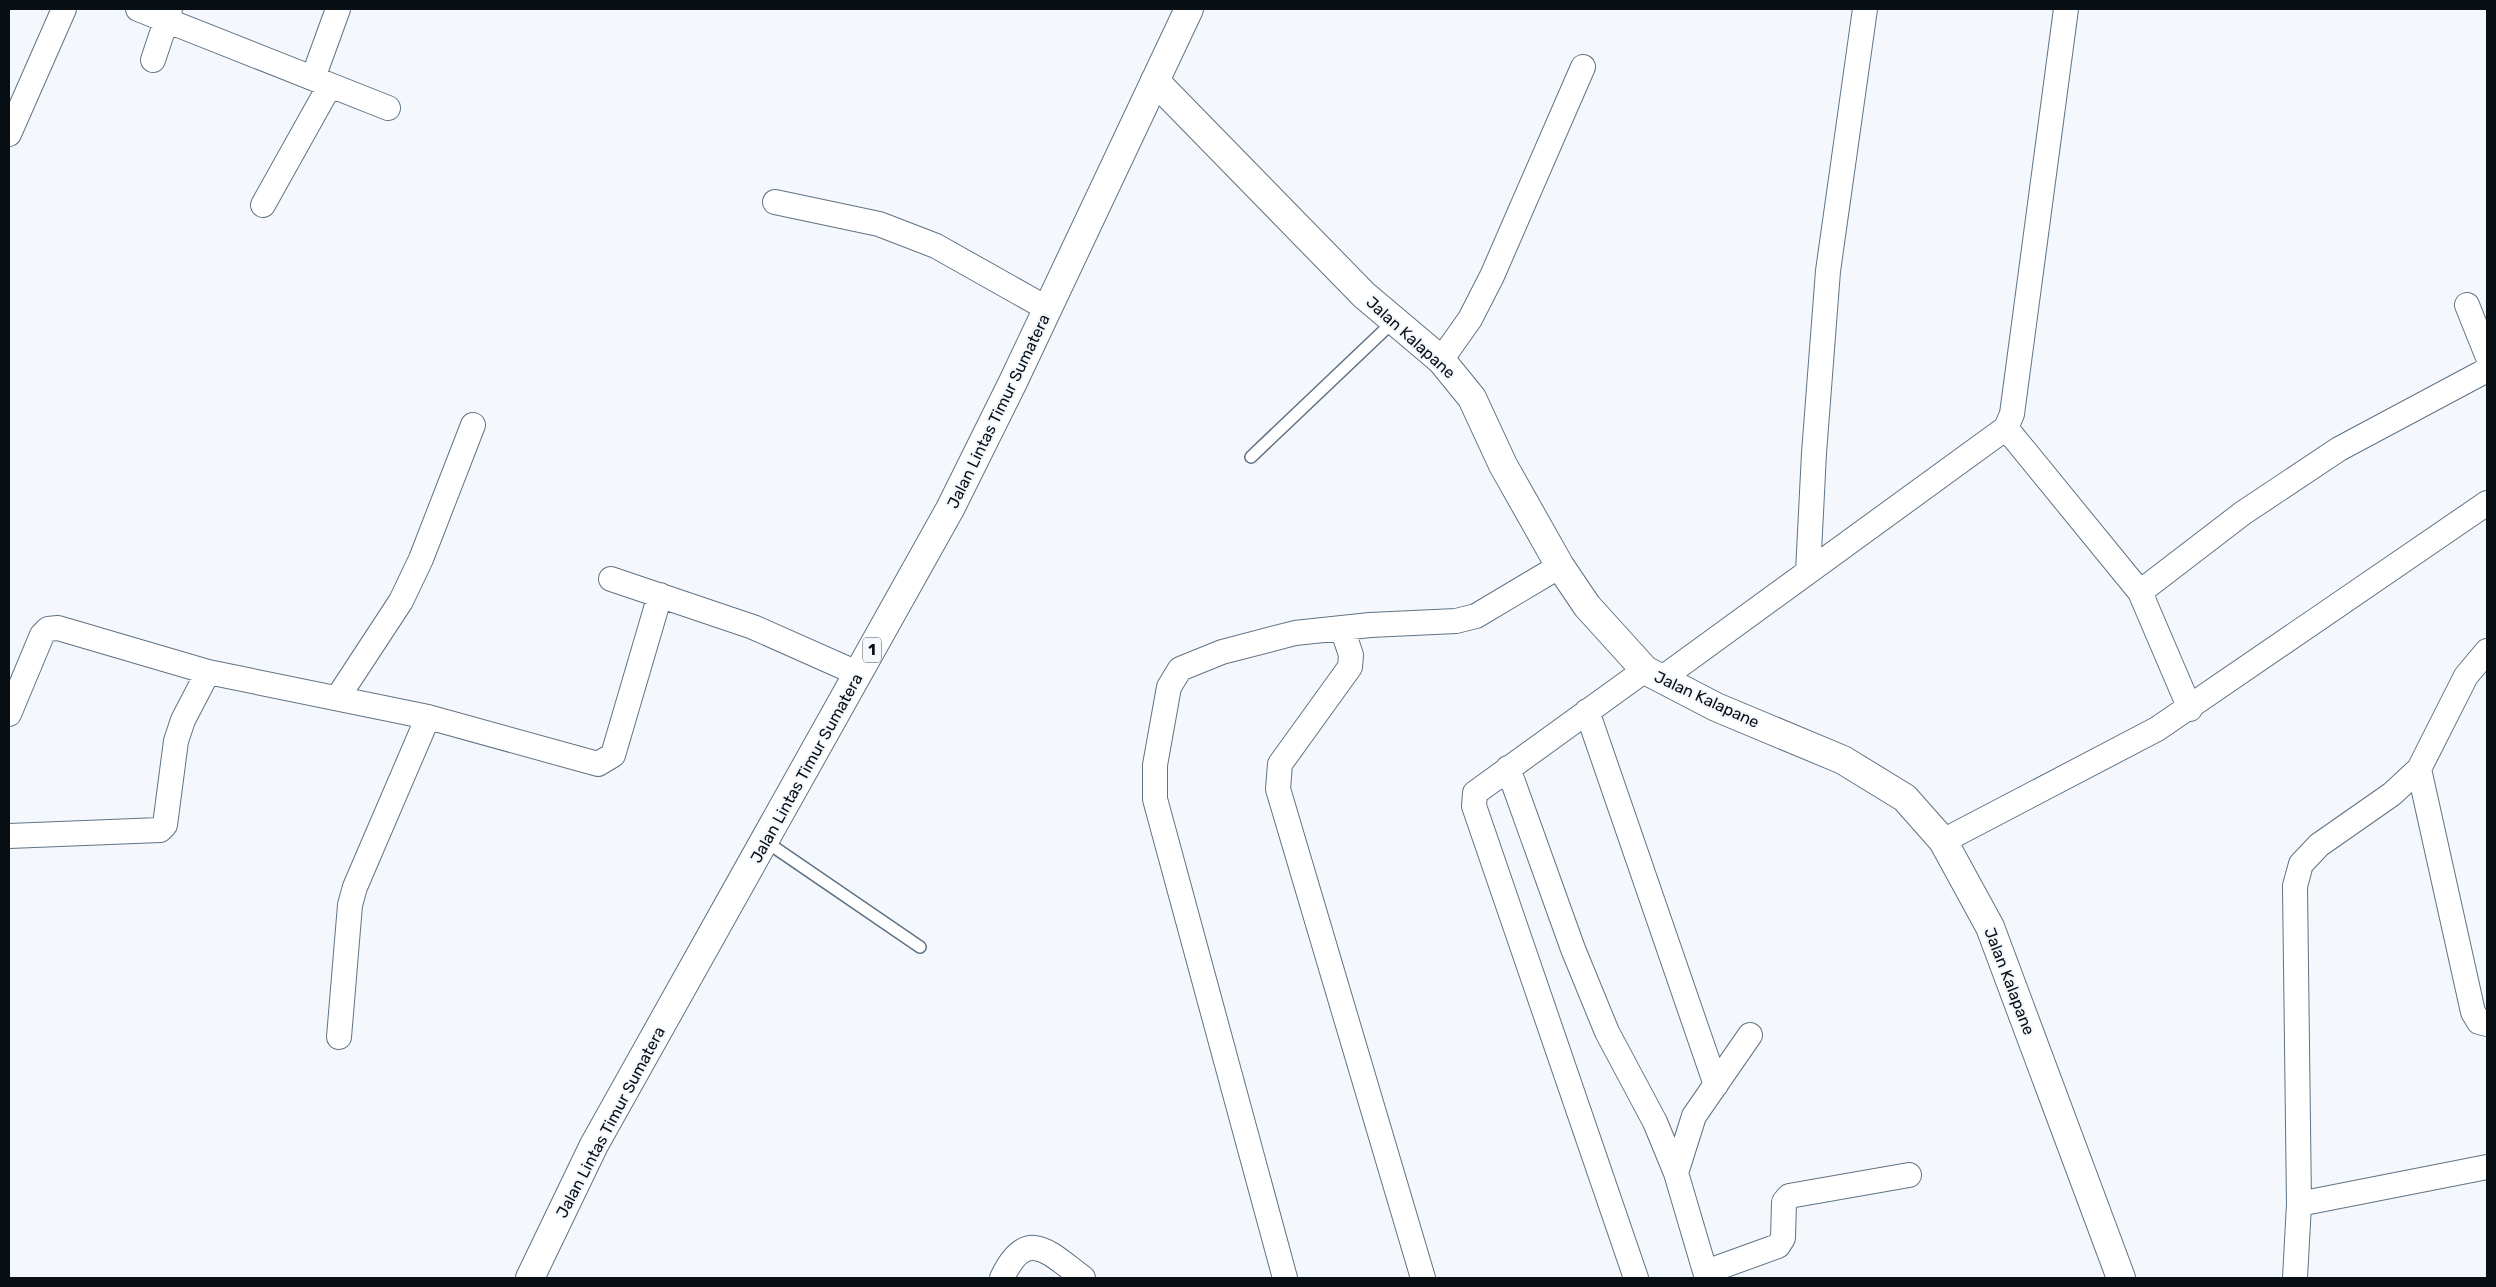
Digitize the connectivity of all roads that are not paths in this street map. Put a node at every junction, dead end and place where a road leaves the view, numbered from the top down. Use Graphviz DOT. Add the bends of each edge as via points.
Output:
graph roads {
  1 [pos="64,9"];
  2 [pos="138,9"];
  3 [pos="338,9"];
  4 [pos="1189,9"];
  5 [pos="1865,9"];
  6 [pos="2066,9"];
  7 [pos="168,15"];
  8 [pos="153,60"];
  9 [pos="1583,67"];
  10 [pos="1155,81"];
  11 [pos="322,82"];
  12 [pos="388,108"];
  13 [pos="9,134"];
  14 [pos="775,202"];
  15 [pos="263,205"];
  16 [pos="2467,305"];
  17 [pos="1048,309"];
  18 [pos="1394,320"];
  19 [pos="2487,355"];
  20 [pos="1441,360"];
  21 [pos="2487,370"];
  22 [pos="473,425"];
  23 [pos="2006,428"];
  24 [pos="1251,457"];
  25 [pos="2487,503"];
  26 [pos="1560,566"];
  27 [pos="1808,572"];
  28 [pos="611,578"];
  29 [pos="2140,592"];
  30 [pos="660,595"];
  31 [pos="1342,628"];
  32 [pos="2487,651"];
  33 [pos="208,672"];
  34 [pos="859,674"];
  35 [pos="1653,674"];
  36 [pos="338,697"];
  37 [pos="2190,708"];
  38 [pos="1587,712"];
  39 [pos="9,714"];
  40 [pos="428,717"];
  41 [pos="1508,768"];
  42 [pos="2419,769"];
  43 [pos="9,836"];
  44 [pos="1943,841"];
  45 [pos="765,842"];
  46 [pos="920,947"];
  47 [pos="2487,1024"];
  48 [pos="1750,1035"];
  49 [pos="339,1037"];
  50 [pos="1716,1085"];
  51 [pos="2487,1167"];
  52 [pos="1676,1173"];
  53 [pos="1909,1175"];
  54 [pos="2300,1204"];
  55 [pos="1706,1275"];
  56 [pos="530,1278"];
  57 [pos="1002,1278"];
  58 [pos="1083,1278"];
  59 [pos="1285,1278"];
  60 [pos="1423,1278"];
  61 [pos="1636,1278"];
  62 [pos="2121,1278"];
  63 [pos="2295,1278"];
  1 -- 13 [label="street"];
  2 -- 7 [label="street"];
  3 -- 11 [label="street"];
  4 -- 10 [label="main road, Jalan Lintas Timur Sumatera / 1"];
  5 -- 27 [label="street" via="1828,271"];
  6 -- 23 [label="street" via="2012,414"];
  7 -- 8 [label="street"];
  7 -- 11 [label="street"];
  9 -- 20 [label="street" via="1492,276 1470,319"];
  10 -- 17 [label="main road, Jalan Lintas Timur Sumatera / 1"];
  10 -- 18 [label="main road, Jalan Kalapane" via="1364,295"];
  11 -- 12 [label="street"];
  11 -- 15 [label="street"];
  14 -- 17 [label="street" via="879,224 936,246"];
  16 -- 19 [label="street"];
  17 -- 34 [label="main road, Jalan Lintas Timur Sumatera / 1" via="950,509"];
  18 -- 20 [label="main road, Jalan Kalapane"];
  18 -- 24 [label="lane"];
  20 -- 26 [label="main road, Jalan Kalapane" via="1472,398 1503,465"];
  21 -- 29 [label="street" via="2339,448 2243,512"];
  22 -- 36 [label="street" via="421,559 401,601"];
  23 -- 27 [label="street"];
  23 -- 29 [label="street"];
  25 -- 37 [label="street"];
  26 -- 31 [label="street" via="1476,616 1456,621"];
  26 -- 35 [label="main road, Jalan Kalapane" via="1587,606"];
  27 -- 35 [label="street"];
  28 -- 30 [label="street"];
  29 -- 37 [label="street"];
  30 -- 34 [label="street" via="753,627"];
  30 -- 40 [label="street" via="613,755 598,764"];
  31 -- 59 [label="street" via="1296,633 1222,652 1180,669 1169,687 1155,764 1155,799"];
  31 -- 60 [label="street" via="1351,655 1350,667 1280,764 1278,789"];
  32 -- 42 [label="street" via="2466,676"];
  33 -- 36 [label="street"];
  33 -- 39 [label="street" via="58,628 48,629 42,634"];
  33 -- 43 [label="street" via="176,741 165,825 160,830"];
  34 -- 45 [label="main road, Jalan Lintas Timur Sumatera / 1"];
  35 -- 38 [label="street"];
  35 -- 44 [label="main road, Jalan Kalapane" via="1716,707 1843,760 1905,798"];
  36 -- 40 [label="street"];
  37 -- 44 [label="street" via="2157,729"];
  38 -- 41 [label="street"];
  38 -- 50 [label="street"];
  40 -- 49 [label="street" via="355,887 350,905"];
  41 -- 52 [label="street" via="1573,949 1607,1032 1655,1122"];
  41 -- 61 [label="street" via="1475,793 1474,806"];
  42 -- 47 [label="street" via="2473,1012 2479,1022"];
  42 -- 54 [label="street" via="2392,794 2319,845 2301,864 2297,878"];
  44 -- 62 [label="main road, Jalan Kalapane" via="1990,927"];
  45 -- 46 [label="lane"];
  45 -- 56 [label="main road, Jalan Lintas Timur Sumatera / 1" via="594,1145"];
  48 -- 50 [label="street"];
  50 -- 52 [label="street" via="1694,1116"];
  51 -- 54 [label="street"];
  52 -- 55 [label="street"];
  53 -- 55 [label="street" via="1789,1196 1784,1202 1783,1238 1778,1246"];
  54 -- 63 [label="street"];
  57 -- 58 [label="street" via="1020,1250 1035,1247"];
}
